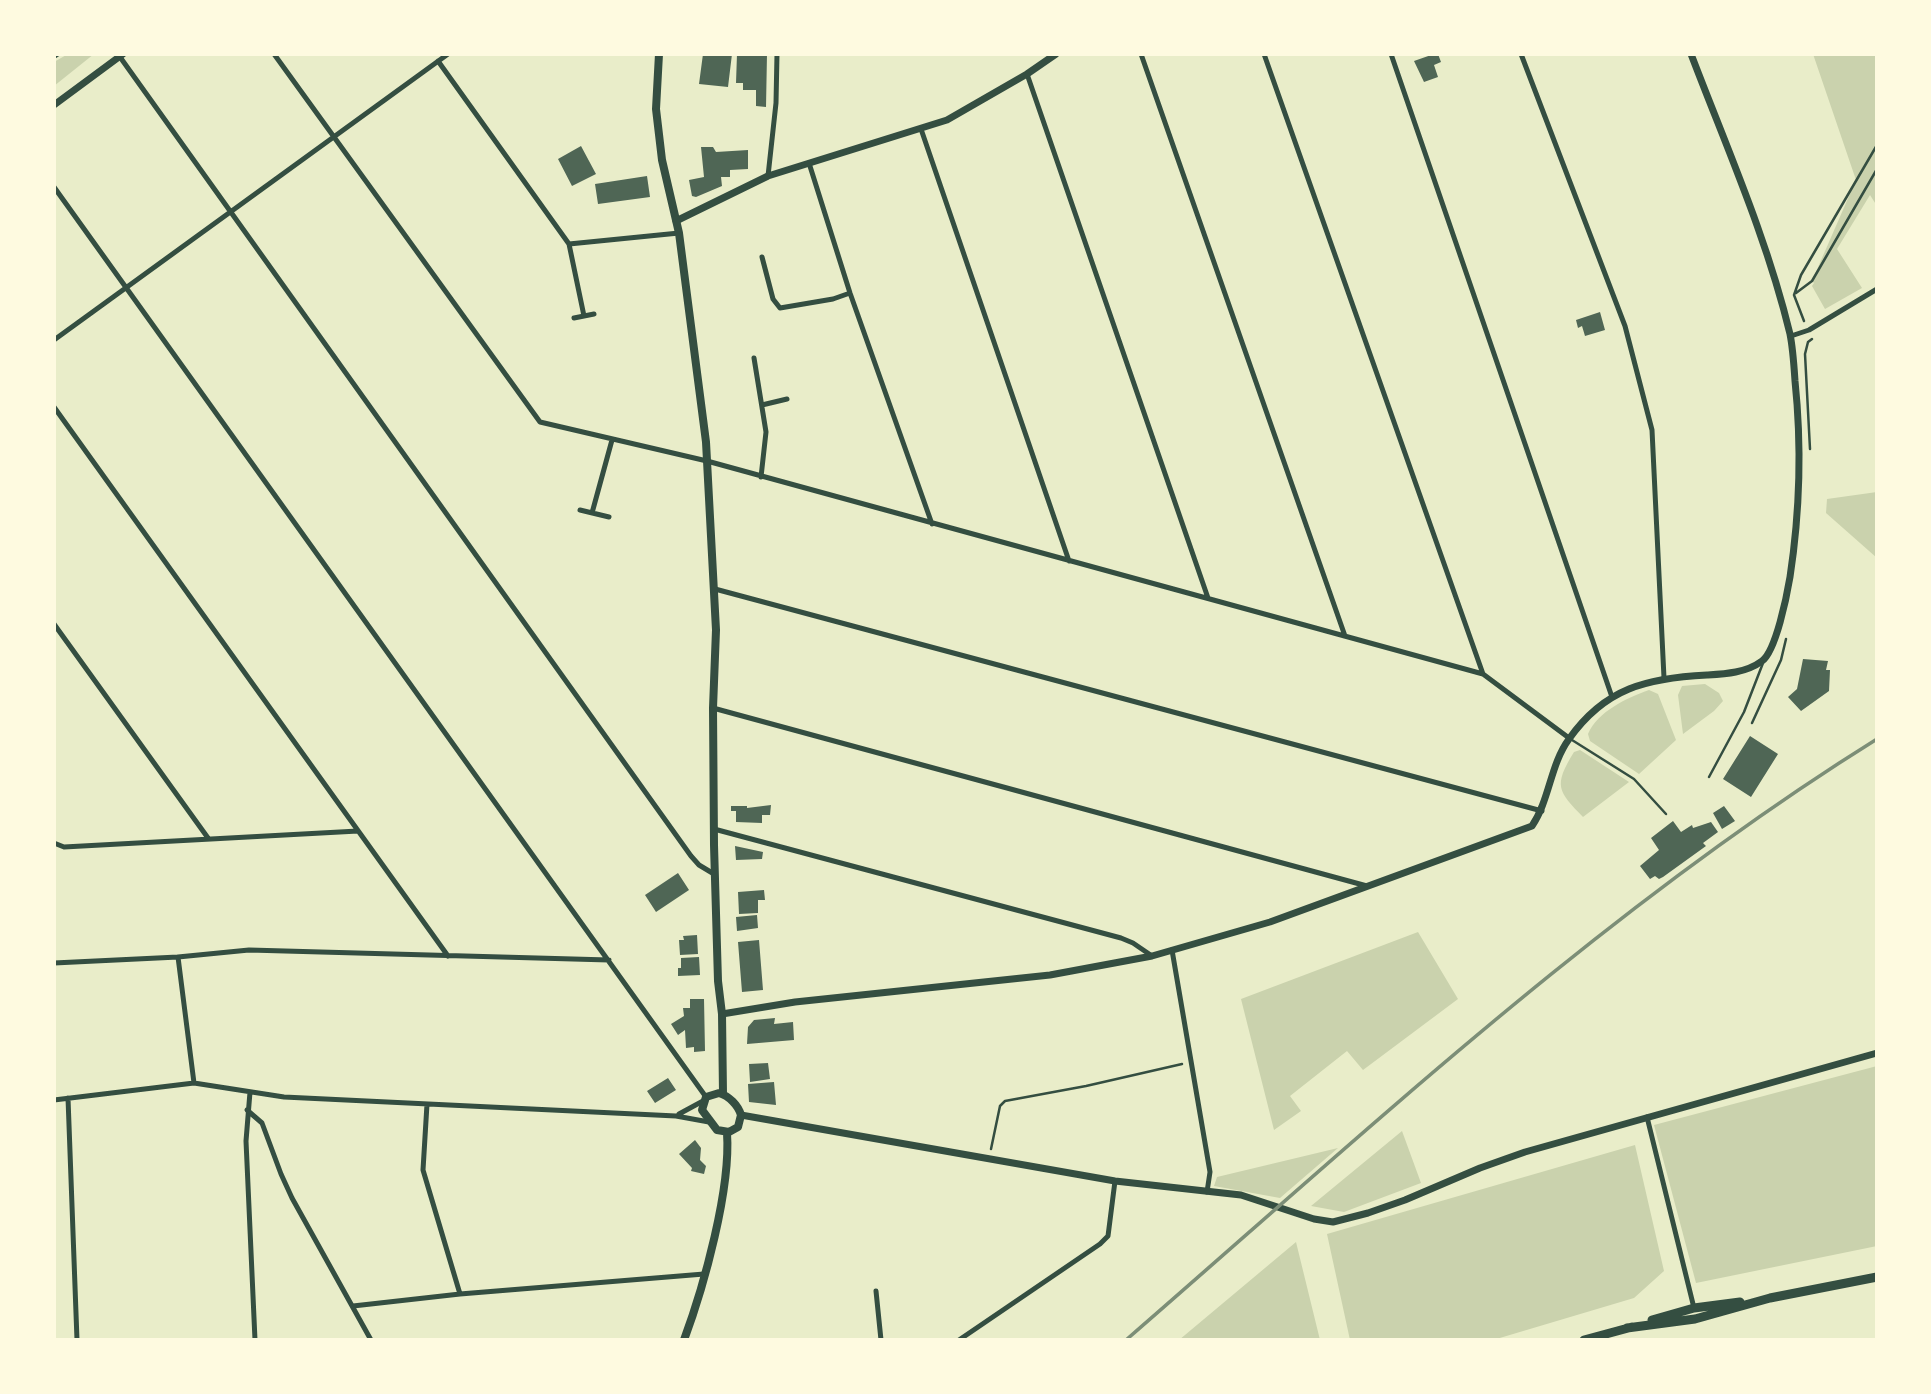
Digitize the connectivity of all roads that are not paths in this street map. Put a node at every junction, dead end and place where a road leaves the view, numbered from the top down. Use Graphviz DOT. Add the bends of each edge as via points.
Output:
graph roads {
  1 [pos="274,54"];
  2 [pos="448,54"];
  3 [pos="659,54"];
  4 [pos="777,54"];
  5 [pos="1056,54"];
  6 [pos="1141,54"];
  7 [pos="1264,54"];
  8 [pos="1391,54"];
  9 [pos="1521,54"];
  10 [pos="1691,54"];
  11 [pos="121,56"];
  12 [pos="438,61"];
  13 [pos="1027,74"];
  14 [pos="54,105"];
  15 [pos="921,129"];
  16 [pos="336,137"];
  17 [pos="809,163"];
  18 [pos="768,176"];
  19 [pos="54,187"];
  20 [pos="231,211"];
  21 [pos="676,221"];
  22 [pos="679,233"];
  23 [pos="569,244"];
  24 [pos="762,257"];
  25 [pos="127,288"];
  26 [pos="1877,289"];
  27 [pos="850,293"];
  28 [pos="594,314"];
  29 [pos="584,316"];
  30 [pos="574,318"];
  31 [pos="1791,337"];
  32 [pos="54,340"];
  33 [pos="754,358"];
  34 [pos="787,399"];
  35 [pos="762,405"];
  36 [pos="54,407"];
  37 [pos="612,440"];
  38 [pos="707,461"];
  39 [pos="761,477"];
  40 [pos="580,510"];
  41 [pos="592,513"];
  42 [pos="609,517"];
  43 [pos="932,524"];
  44 [pos="1069,561"];
  45 [pos="715,589"];
  46 [pos="1208,598"];
  47 [pos="54,624"];
  48 [pos="1345,636"];
  49 [pos="1764,660"];
  50 [pos="1483,674"];
  51 [pos="1664,678"];
  52 [pos="1612,697"];
  53 [pos="713,708"];
  54 [pos="1569,738"];
  55 [pos="1709,777"];
  56 [pos="1542,811"];
  57 [pos="1666,814"];
  58 [pos="714,829"];
  59 [pos="358,831"];
  60 [pos="208,838"];
  61 [pos="54,842"];
  62 [pos="714,874"];
  63 [pos="1367,886"];
  64 [pos="1172,950"];
  65 [pos="448,956"];
  66 [pos="1152,956"];
  67 [pos="178,957"];
  68 [pos="609,960"];
  69 [pos="54,963"];
  70 [pos="722,1014"];
  71 [pos="1877,1053"];
  72 [pos="194,1083"];
  73 [pos="250,1092"];
  74 [pos="723,1094"];
  75 [pos="68,1098"];
  76 [pos="704,1099"];
  77 [pos="54,1100"];
  78 [pos="427,1104"];
  79 [pos="247,1110"];
  80 [pos="741,1115"];
  81 [pos="676,1116"];
  82 [pos="1647,1117"];
  83 [pos="709,1122"];
  84 [pos="727,1133"];
  85 [pos="1115,1181"];
  86 [pos="1207,1192"];
  87 [pos="704,1274"];
  88 [pos="1877,1277"];
  89 [pos="876,1291"];
  90 [pos="460,1294"];
  91 [pos="1770,1298"];
  92 [pos="353,1306"];
  93 [pos="1694,1308"];
  94 [pos="1627,1328"];
  95 [pos="77,1340"];
  96 [pos="255,1340"];
  97 [pos="371,1340"];
  98 [pos="684,1340"];
  99 [pos="881,1340"];
  100 [pos="959,1340"];
  101 [pos="1584,1340"];
  1 -- 16 [label="street"];
  2 -- 12 [label="street"];
  3 -- 21 [label="main road" via="656,108"];
  4 -- 18 [label="street"];
  5 -- 13 [label="street"];
  6 -- 48 [label="street"];
  7 -- 50 [label="street"];
  8 -- 52 [label="street"];
  9 -- 51 [label="street" via="1625,326 1652,430"];
  10 -- 31 [label="street"];
  11 -- 14 [label="street"];
  11 -- 20 [label="street"];
  12 -- 16 [label="street"];
  12 -- 23 [label="street"];
  13 -- 15 [label="street" via="947,120"];
  13 -- 46 [label="street"];
  15 -- 17 [label="street"];
  15 -- 44 [label="street"];
  16 -- 20 [label="street"];
  16 -- 37 [label="street" via="540,422"];
  17 -- 18 [label="street"];
  17 -- 27 [label="street"];
  18 -- 21 [label="street"];
  19 -- 25 [label="street"];
  20 -- 25 [label="street"];
  20 -- 62 [label="street" via="691,856"];
  21 -- 22 [label="main road"];
  22 -- 23 [label="street"];
  22 -- 38 [label="main road"];
  23 -- 29 [label="street"];
  24 -- 27 [label="street" via="773,299 780,308"];
  25 -- 32 [label="street"];
  25 -- 68 [label="street"];
  26 -- 31 [label="street"];
  27 -- 43 [label="street"];
  28 -- 29 [label="street"];
  29 -- 30 [label="street"];
  31 -- 49 [label="street" via="1801,468 1797,531 1776,636"];
  33 -- 35 [label="street"];
  34 -- 35 [label="street"];
  35 -- 39 [label="street" via="766,432"];
  36 -- 59 [label="street"];
  37 -- 38 [label="street"];
  37 -- 41 [label="street"];
  38 -- 39 [label="street"];
  38 -- 45 [label="main road"];
  39 -- 43 [label="street"];
  40 -- 41 [label="street"];
  41 -- 42 [label="street"];
  43 -- 44 [label="street"];
  44 -- 46 [label="street"];
  45 -- 53 [label="main road"];
  45 -- 56 [label="street"];
  46 -- 48 [label="street"];
  47 -- 60 [label="street"];
  48 -- 50 [label="street"];
  49 -- 51 [label="street" via="1726,675"];
  49 -- 55 [label="lane" via="1744,712"];
  50 -- 54 [label="street"];
  51 -- 52 [label="street" via="1634,685"];
  52 -- 54 [label="street" via="1591,712"];
  53 -- 58 [label="main road"];
  53 -- 63 [label="street"];
  54 -- 56 [label="street" via="1555,764"];
  54 -- 57 [label="lane" via="1633,779"];
  56 -- 63 [label="street" via="1532,826"];
  58 -- 62 [label="main road"];
  58 -- 66 [label="street" via="1121,938"];
  59 -- 60 [label="street"];
  59 -- 65 [label="street"];
  60 -- 61 [label="street" via="64,847"];
  62 -- 70 [label="main road"];
  63 -- 64 [label="street" via="1270,922"];
  64 -- 66 [label="street"];
  64 -- 86 [label="street" via="1210,1172"];
  65 -- 67 [label="street" via="249,950"];
  65 -- 68 [label="street"];
  66 -- 70 [label="street" via="1049,975"];
  67 -- 69 [label="street"];
  67 -- 72 [label="street"];
  68 -- 76 [label="street"];
  70 -- 74 [label="main road"];
  71 -- 82 [label="street"];
  72 -- 73 [label="street"];
  72 -- 75 [label="street"];
  73 -- 78 [label="street"];
  73 -- 79 [label="street"];
  74 -- 76 [label="main road"];
  74 -- 80 [label="main road"];
  75 -- 77 [label="street"];
  75 -- 95 [label="street"];
  76 -- 81 [label="street"];
  76 -- 83 [label="main road" via="702,1111"];
  78 -- 81 [label="street"];
  78 -- 90 [label="street" via="423,1170"];
  79 -- 92 [label="street" via="262,1123 292,1198"];
  79 -- 96 [label="street"];
  80 -- 84 [label="main road" via="738,1127"];
  80 -- 85 [label="street"];
  81 -- 83 [label="street"];
  82 -- 86 [label="street" via="1505,1158 1368,1213 1333,1222 1241,1195"];
  82 -- 93 [label="street"];
  83 -- 84 [label="main road"];
  84 -- 87 [label="main road" via="729,1157"];
  85 -- 86 [label="street"];
  85 -- 100 [label="street" via="1108,1236"];
  87 -- 90 [label="street"];
  87 -- 98 [label="main road"];
  88 -- 91 [label="main road"];
  89 -- 99 [label="street"];
  90 -- 92 [label="street"];
  91 -- 93 [label="main road"];
  91 -- 94 [label="main road" via="1695,1319"];
  92 -- 97 [label="street"];
  93 -- 94 [label="main road"];
  94 -- 101 [label="main road"];
}
